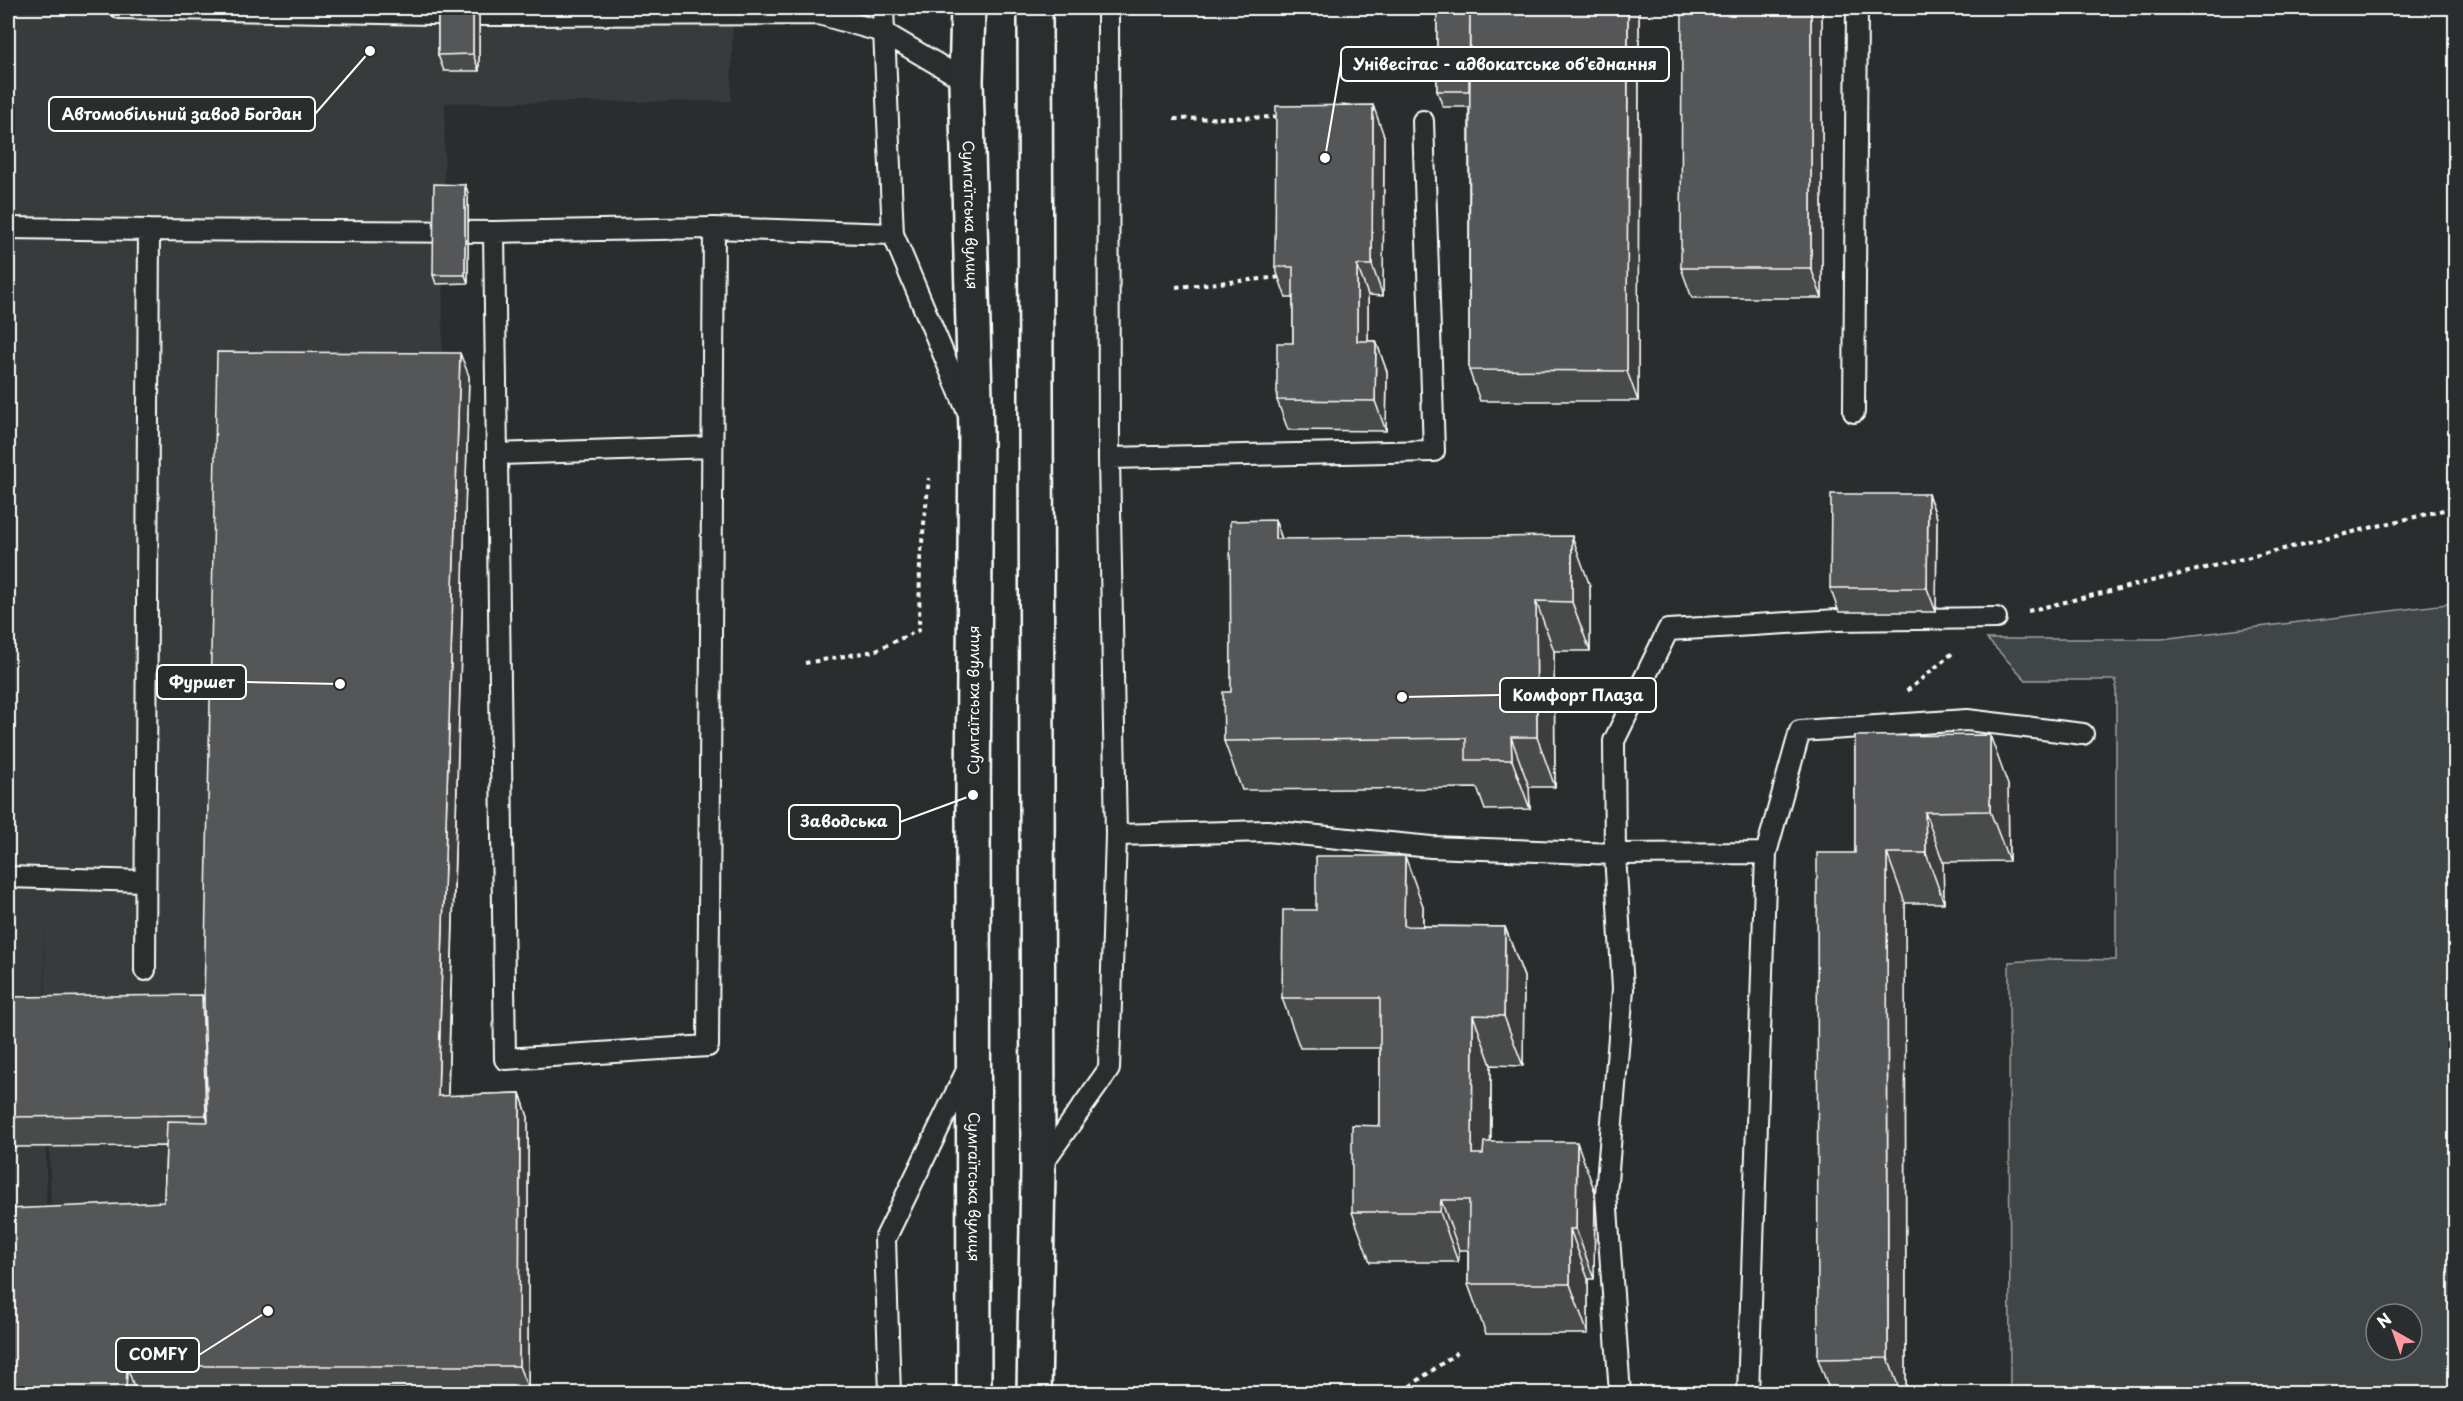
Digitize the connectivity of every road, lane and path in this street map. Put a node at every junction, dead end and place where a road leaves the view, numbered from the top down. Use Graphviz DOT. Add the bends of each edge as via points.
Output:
graph roads {
  1 [pos="120,8"];
  2 [pos="883,8"];
  3 [pos="968,8"];
  4 [pos="1035,8"];
  5 [pos="1108,8"];
  6 [pos="1857,8"];
  7 [pos="883,32"];
  8 [pos="966,81"];
  9 [pos="1282,117"];
  10 [pos="1174,119"];
  11 [pos="1423,121"];
  12 [pos="8,228"];
  13 [pos="714,228"];
  14 [pos="149,230"];
  15 [pos="494,232"];
  16 [pos="893,234"];
  17 [pos="1286,276"];
  18 [pos="1176,287"];
  19 [pos="1854,412"];
  20 [pos="976,432"];
  21 [pos="712,447"];
  22 [pos="497,454"];
  23 [pos="1109,458"];
  24 [pos="929,478"];
  25 [pos="2456,507"];
  26 [pos="1996,618"];
  27 [pos="805,663"];
  28 [pos="1863,728"];
  29 [pos="2083,734"];
  30 [pos="1116,835"];
  31 [pos="1766,853"];
  32 [pos="1615,854"];
  33 [pos="8,878"];
  34 [pos="145,881"];
  35 [pos="145,970"];
  36 [pos="975,1052"];
  37 [pos="1038,1170"];
  38 [pos="1458,1352"];
  39 [pos="890,1394"];
  40 [pos="974,1394"];
  41 [pos="1034,1394"];
  42 [pos="1405,1394"];
  43 [pos="1620,1394"];
  44 [pos="1748,1394"];
  1 -- 7 [label="lane" via="485,15 819,15"];
  2 -- 7 [label="lane"];
  3 -- 8 [label="main road, Сумгаїтська вулиця"];
  4 -- 37 [label="main road"];
  5 -- 23 [label="lane"];
  6 -- 19 [label="lane"];
  7 -- 8 [label="lane"];
  7 -- 16 [label="lane"];
  8 -- 20 [label="main road, Сумгаїтська вулиця"];
  9 -- 10 [label="path"];
  11 -- 23 [label="lane" via="1434,451"];
  12 -- 14 [label="lane"];
  13 -- 15 [label="lane"];
  13 -- 16 [label="lane"];
  13 -- 21 [label="lane"];
  14 -- 15 [label="lane"];
  14 -- 34 [label="lane"];
  15 -- 22 [label="lane"];
  16 -- 20 [label="lane"];
  17 -- 18 [label="path"];
  20 -- 36 [label="main road, Сумгаїтська вулиця"];
  21 -- 22 [label="lane"];
  21 -- 22 [label="lane" via="708,1046 505,1059"];
  23 -- 30 [label="lane"];
  24 -- 27 [label="path" via="920,561 919,630 874,651"];
  25 -- 26 [label="path"];
  26 -- 28 [label="path"];
  26 -- 32 [label="lane" via="1837,620 1668,630 1614,741"];
  28 -- 29 [label="lane" via="1967,720"];
  28 -- 31 [label="lane" via="1800,732"];
  30 -- 32 [label="lane" via="1267,831 1431,847"];
  30 -- 37 [label="lane" via="1109,1069"];
  31 -- 32 [label="lane"];
  31 -- 44 [label="lane"];
  32 -- 43 [label="lane" via="1623,989 1606,1194"];
  33 -- 34 [label="lane"];
  34 -- 35 [label="lane"];
  36 -- 39 [label="lane" via="885,1239"];
  36 -- 40 [label="main road, Сумгаїтська вулиця"];
  37 -- 41 [label="main road"];
  38 -- 42 [label="path" via="1409,1387"];
}
